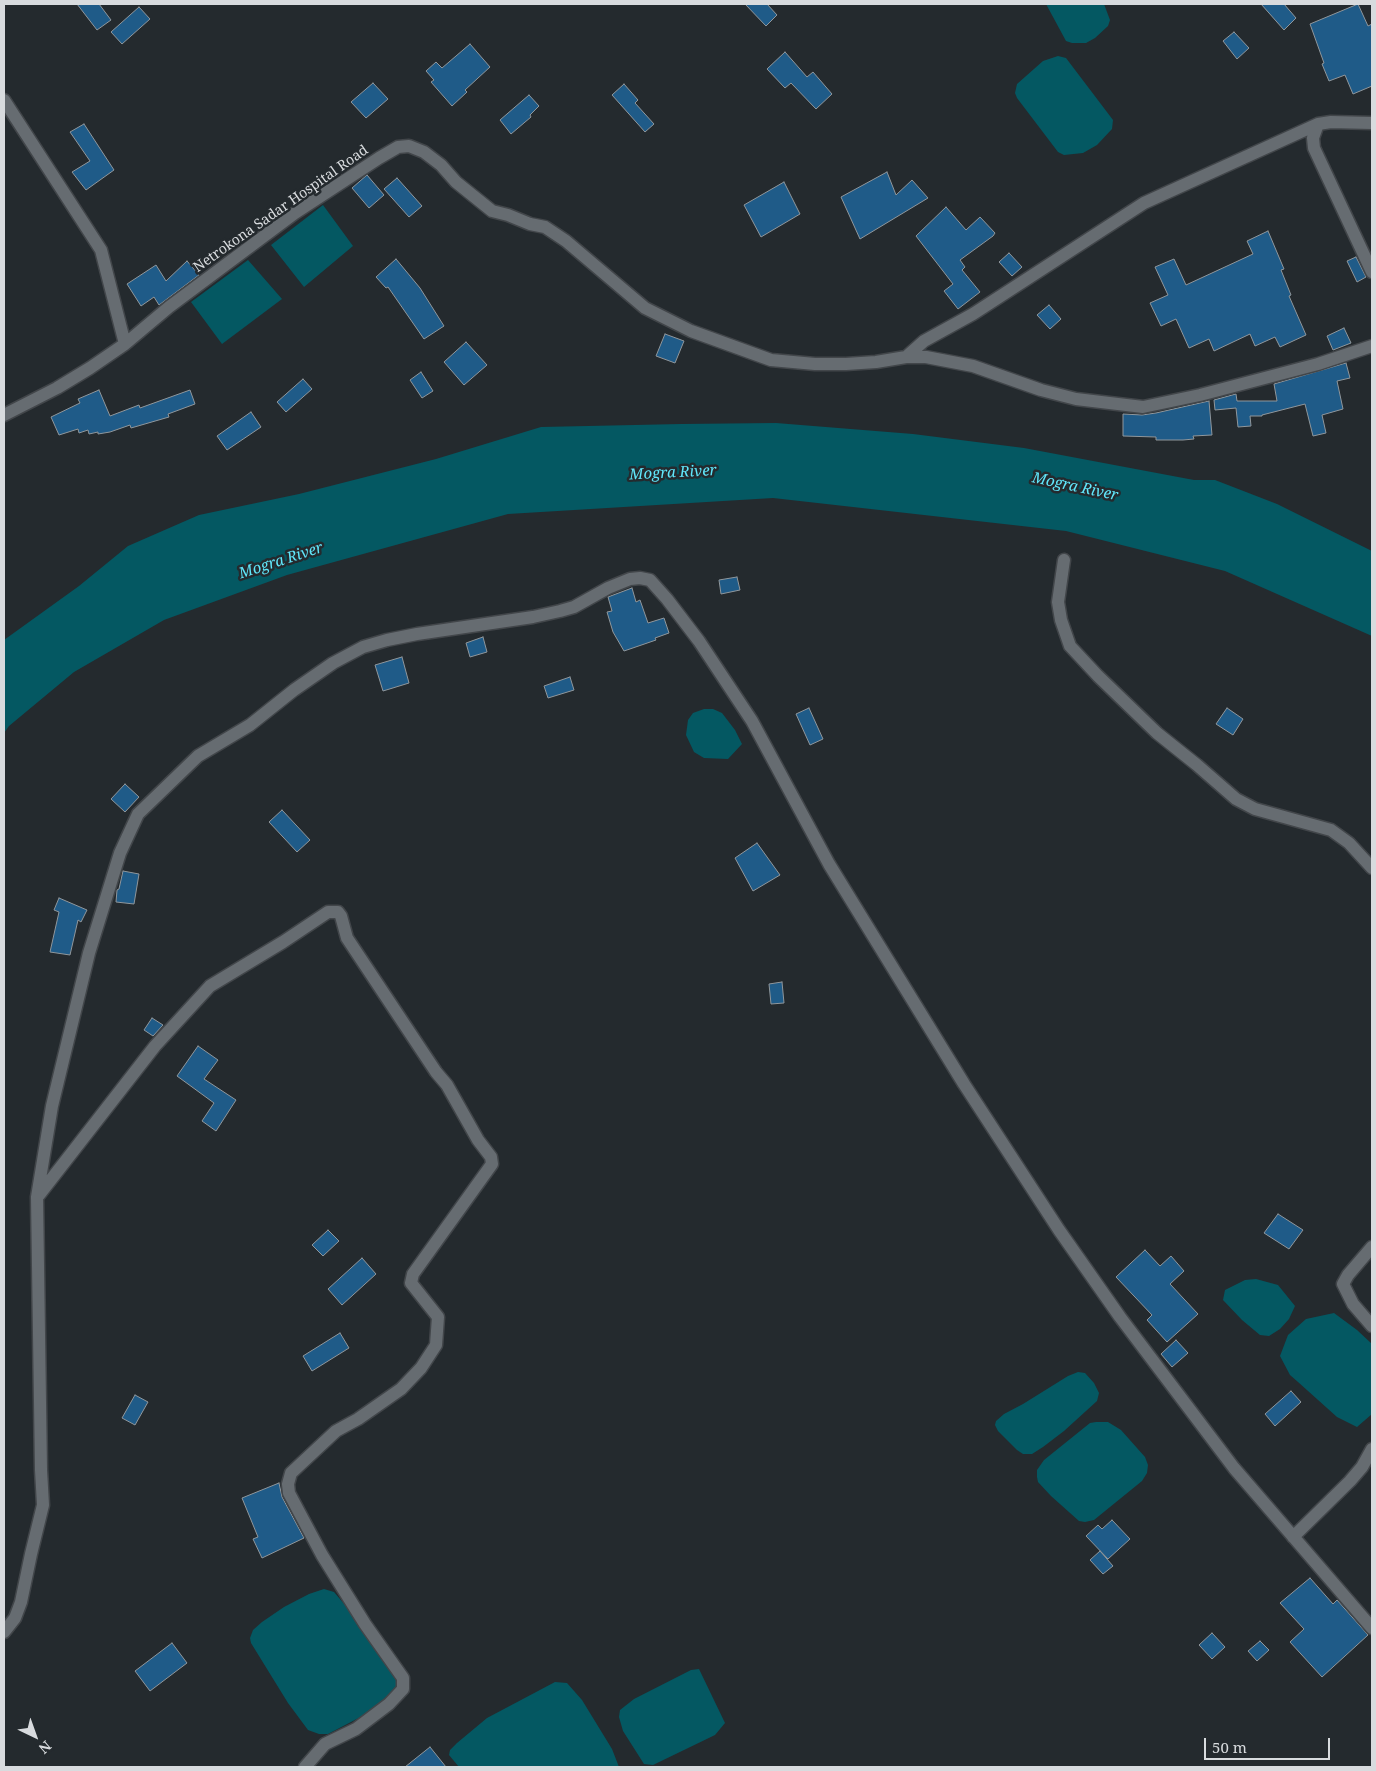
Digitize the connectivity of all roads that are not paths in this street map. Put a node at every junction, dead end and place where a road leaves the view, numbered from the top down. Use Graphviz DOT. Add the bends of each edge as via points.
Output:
graph roads {
  1 [pos="4,100"];
  2 [pos="1318,124"];
  3 [pos="1372,124"];
  4 [pos="1372,272"];
  5 [pos="125,344"];
  6 [pos="1372,346"];
  7 [pos="906,356"];
  8 [pos="4,415"];
  9 [pos="1064,560"];
  10 [pos="1372,868"];
  11 [pos="37,1197"];
  12 [pos="1372,1247"];
  13 [pos="1372,1326"];
  14 [pos="1372,1449"];
  15 [pos="1293,1537"];
  16 [pos="1372,1628"];
  17 [pos="4,1632"];
  18 [pos="305,1767"];
  1 -- 5 [label="street" via="101,250"];
  2 -- 3 [label="street"];
  2 -- 4 [label="street" via="1313,138 1314,148"];
  2 -- 7 [label="street" via="1144,203 972,314 924,341"];
  5 -- 7 [label="street, Netrokona Sadar Hospital Road" via="295,213 379,158 398,147 410,146 441,164 456,182 492,211 545,228 566,241 646,308 691,331 771,360 846,364"];
  5 -- 8 [label="street, Netrokona Sadar Hospital Road" via="58,388"];
  6 -- 7 [label="street, Netrokona Sadar Hospital Road" via="1318,364 1143,407 1076,399 973,366"];
  9 -- 10 [label="street" via="1058,602 1061,620 1070,646 1098,676 1156,733 1236,799 1255,809 1332,830 1343,837"];
  11 -- 15 [label="street" via="52,1106 89,953 120,853 138,814 198,756 250,725 333,663 363,647 417,634 542,615 574,607 630,579 650,580 699,641 752,721 829,864 964,1084 1059,1230 1234,1468"];
  11 -- 17 [label="street" via="43,1505 21,1602 15,1618"];
  11 -- 18 [label="street" via="155,1046 210,986 328,912 338,912 341,916 347,938 447,1085 491,1157 492,1164 413,1274 411,1283 438,1317 436,1345 421,1368 401,1389 336,1432 291,1472 289,1492 322,1554 403,1678 403,1689 389,1704 356,1729 325,1744"];
  12 -- 13 [label="street" via="1343,1284 1353,1304"];
  14 -- 15 [label="street" via="1350,1481"];
  15 -- 16 [label="street"];
}
